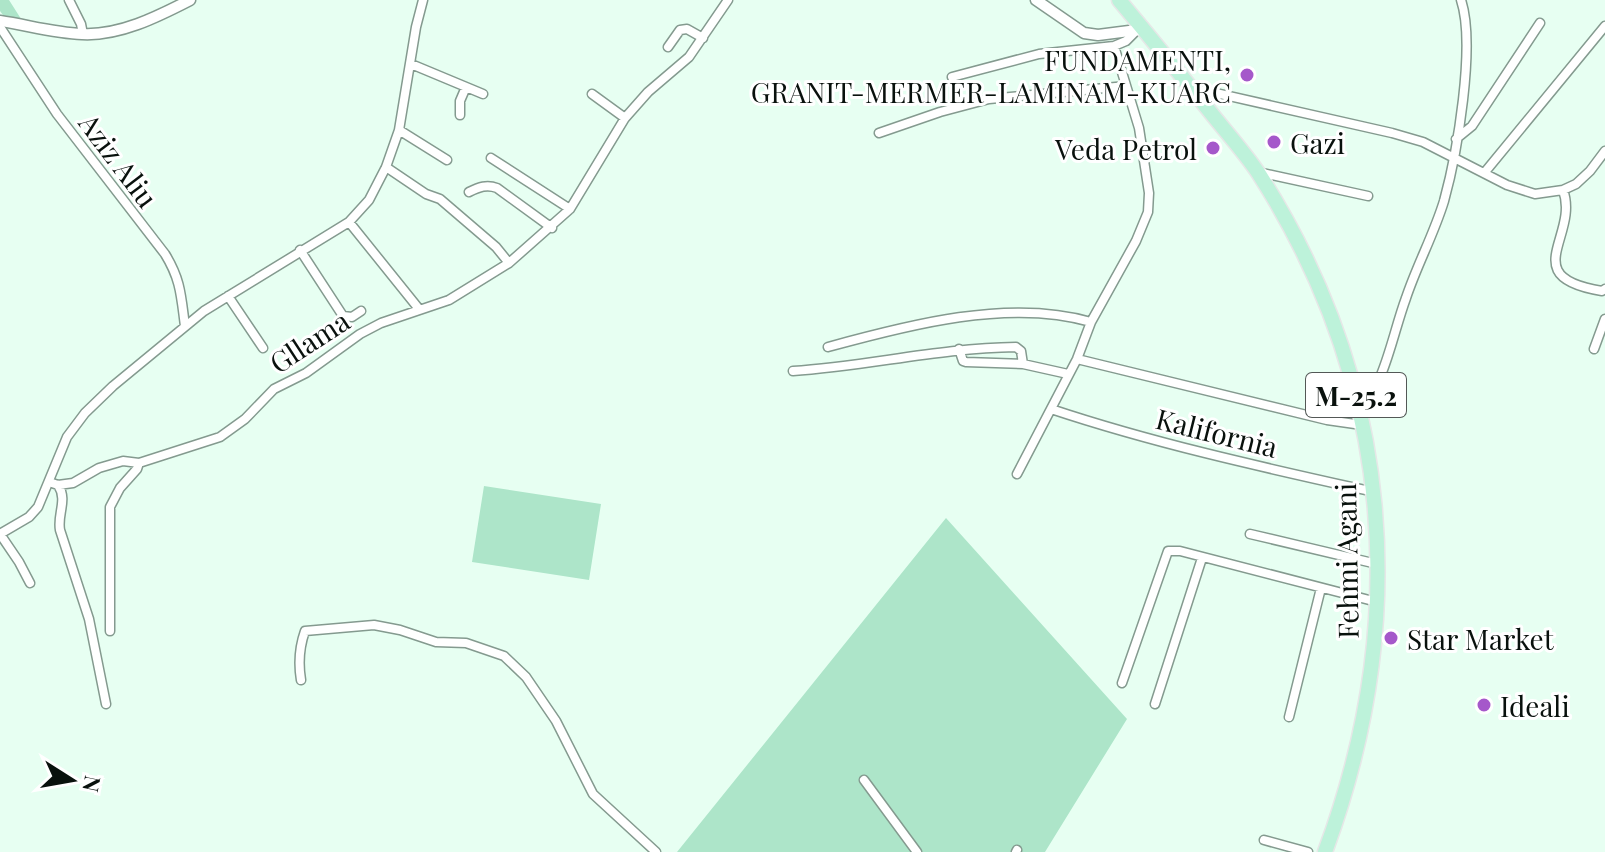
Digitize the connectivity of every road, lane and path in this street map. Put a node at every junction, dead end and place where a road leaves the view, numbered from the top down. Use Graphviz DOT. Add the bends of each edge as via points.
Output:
graph roads {
  1 [pos="69,0"];
  2 [pos="190,0"];
  3 [pos="423,0"];
  4 [pos="728,0"];
  5 [pos="1036,0"];
  6 [pos="1119,0"];
  7 [pos="1461,0"];
  8 [pos="1540,23"];
  9 [pos="0,24"];
  10 [pos="1605,26"];
  11 [pos="1139,29"];
  12 [pos="83,34"];
  13 [pos="703,38"];
  14 [pos="1114,46"];
  15 [pos="668,47"];
  16 [pos="411,64"];
  17 [pos="952,77"];
  18 [pos="1126,86"];
  19 [pos="466,87"];
  20 [pos="1194,91"];
  21 [pos="483,94"];
  22 [pos="592,94"];
  23 [pos="460,115"];
  24 [pos="625,118"];
  25 [pos="399,130"];
  26 [pos="879,133"];
  27 [pos="1456,139"];
  28 [pos="1605,151"];
  29 [pos="491,158"];
  30 [pos="1454,158"];
  31 [pos="447,160"];
  32 [pos="386,167"];
  33 [pos="1258,172"];
  34 [pos="1485,172"];
  35 [pos="1563,190"];
  36 [pos="469,192"];
  37 [pos="1368,196"];
  38 [pos="570,209"];
  39 [pos="349,222"];
  40 [pos="552,228"];
  41 [pos="300,250"];
  42 [pos="509,263"];
  43 [pos="1605,289"];
  44 [pos="228,296"];
  45 [pos="419,309"];
  46 [pos="361,311"];
  47 [pos="1605,319"];
  48 [pos="1091,322"];
  49 [pos="185,326"];
  50 [pos="828,347"];
  51 [pos="263,348"];
  52 [pos="959,349"];
  53 [pos="1594,349"];
  54 [pos="1077,359"];
  55 [pos="1023,364"];
  56 [pos="793,371"];
  57 [pos="1068,374"];
  58 [pos="1051,409"];
  59 [pos="1361,418"];
  60 [pos="139,463"];
  61 [pos="1017,474"];
  62 [pos="53,483"];
  63 [pos="1374,492"];
  64 [pos="0,534"];
  65 [pos="1250,534"];
  66 [pos="1202,558"];
  67 [pos="1377,564"];
  68 [pos="30,583"];
  69 [pos="1321,588"];
  70 [pos="1378,603"];
  71 [pos="110,631"];
  72 [pos="301,680"];
  73 [pos="1122,683"];
  74 [pos="106,704"];
  75 [pos="1155,704"];
  76 [pos="1289,717"];
  77 [pos="864,780"];
  78 [pos="1264,840"];
  79 [pos="656,852"];
  80 [pos="917,852"];
  81 [pos="1308,852"];
  82 [pos="1325,852"];
  1 -- 12 [label="street"];
  2 -- 12 [label="street" via="153,18"];
  3 -- 16 [label="street"];
  4 -- 13 [label="street, Gllama"];
  5 -- 11 [label="street" via="1084,33"];
  6 -- 11 [label="main road, Fehmi Agani / M-25.2"];
  7 -- 27 [label="street" via="1465,74"];
  8 -- 27 [label="street" via="1472,126"];
  9 -- 12 [label="street"];
  9 -- 49 [label="street, Aziz Aliu" via="57,114 177,273"];
  10 -- 34 [label="street"];
  11 -- 14 [label="street"];
  11 -- 20 [label="main road, Fehmi Agani / M-25.2"];
  13 -- 15 [label="street" via="680,30"];
  13 -- 24 [label="street, Gllama"];
  14 -- 17 [label="street" via="1039,54"];
  14 -- 18 [label="street"];
  16 -- 19 [label="street"];
  16 -- 25 [label="street"];
  18 -- 26 [label="street" via="989,99"];
  18 -- 48 [label="street" via="1139,128 1148,212"];
  19 -- 21 [label="street"];
  19 -- 23 [label="street"];
  20 -- 30 [label="street" via="1392,133"];
  20 -- 33 [label="main road, Fehmi Agani / M-25.2"];
  22 -- 24 [label="street"];
  24 -- 38 [label="street, Gllama"];
  25 -- 31 [label="street"];
  25 -- 32 [label="street"];
  27 -- 30 [label="street"];
  28 -- 35 [label="street" via="1590,171"];
  29 -- 38 [label="street"];
  30 -- 34 [label="street"];
  30 -- 59 [label="street" via="1444,200"];
  32 -- 39 [label="street" via="369,200"];
  32 -- 42 [label="street" via="440,199"];
  33 -- 37 [label="street"];
  33 -- 59 [label="main road, Fehmi Agani / M-25.2" via="1316,276"];
  34 -- 35 [label="street" via="1535,194"];
  35 -- 43 [label="street" via="1567,201 1555,259 1560,276"];
  36 -- 40 [label="street" via="497,188"];
  38 -- 40 [label="street, Gllama"];
  39 -- 41 [label="street"];
  39 -- 45 [label="street"];
  40 -- 42 [label="street, Gllama"];
  41 -- 44 [label="street"];
  41 -- 46 [label="street" via="343,316"];
  42 -- 45 [label="street, Gllama" via="449,300"];
  44 -- 49 [label="street"];
  44 -- 51 [label="street"];
  45 -- 60 [label="street, Gllama" via="360,334 274,389 220,437"];
  47 -- 53 [label="street"];
  48 -- 50 [label="street" via="1043,313 982,316 928,322"];
  48 -- 54 [label="street"];
  49 -- 62 [label="street" via="85,413 67,437"];
  52 -- 55 [label="street" via="966,362"];
  52 -- 55 [label="street" via="1016,347"];
  52 -- 56 [label="street"];
  54 -- 57 [label="street"];
  54 -- 59 [label="street" via="1327,420"];
  55 -- 57 [label="street"];
  57 -- 58 [label="street"];
  58 -- 61 [label="street"];
  58 -- 63 [label="street, Kalifornia"];
  59 -- 63 [label="main road, Fehmi Agani / M-25.2"];
  60 -- 62 [label="street, Gllama" via="123,461 73,483"];
  60 -- 71 [label="street" via="110,507"];
  62 -- 64 [label="street" via="29,517"];
  62 -- 74 [label="street" via="63,496 60,530 89,619"];
  63 -- 67 [label="main road, Fehmi Agani / M-25.2"];
  64 -- 68 [label="street"];
  65 -- 67 [label="street"];
  66 -- 69 [label="street"];
  66 -- 73 [label="street" via="1168,551"];
  66 -- 75 [label="street"];
  67 -- 70 [label="main road, Fehmi Agani / M-25.2"];
  69 -- 70 [label="street"];
  69 -- 76 [label="street"];
  70 -- 82 [label="main road, Fehmi Agani / M-25.2" via="1362,725"];
  72 -- 79 [label="street" via="300,646 305,631 312,630 374,625 504,656 526,677 556,721 593,794"];
  77 -- 80 [label="street"];
  78 -- 81 [label="street"];
}
